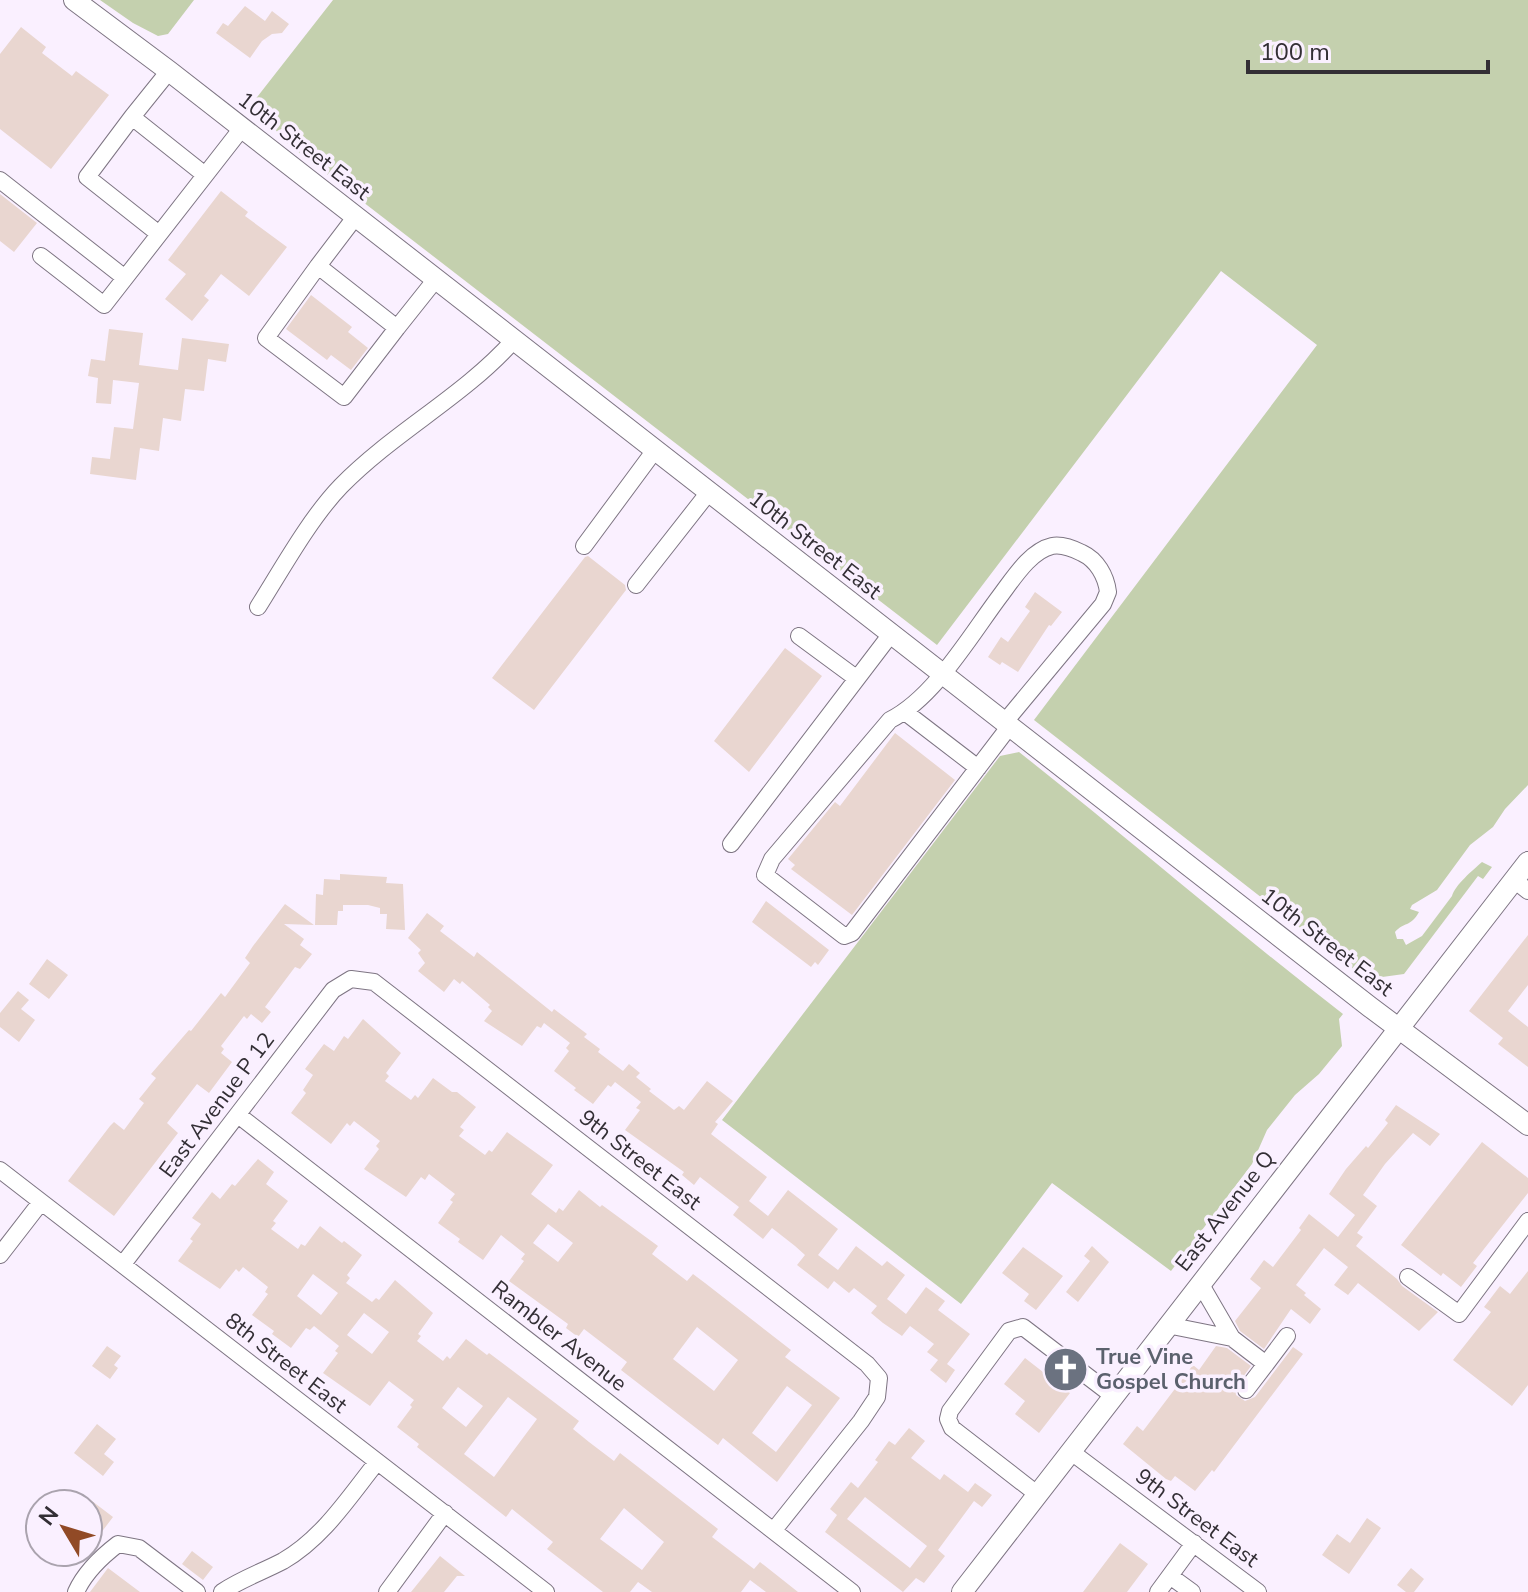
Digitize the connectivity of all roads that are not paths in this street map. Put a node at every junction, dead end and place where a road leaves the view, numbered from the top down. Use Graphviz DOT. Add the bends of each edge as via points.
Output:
graph roads {
  1 [pos="74,0"];
  2 [pos="169,71"];
  3 [pos="132,117"];
  4 [pos="242,128"];
  5 [pos="205,175"];
  6 [pos="0,180"];
  7 [pos="356,216"];
  8 [pos="159,234"];
  9 [pos="41,256"];
  10 [pos="318,266"];
  11 [pos="125,278"];
  12 [pos="436,279"];
  13 [pos="397,328"];
  14 [pos="514,340"];
  15 [pos="655,450"];
  16 [pos="709,492"];
  17 [pos="584,546"];
  18 [pos="636,585"];
  19 [pos="258,607"];
  20 [pos="891,634"];
  21 [pos="799,636"];
  22 [pos="941,674"];
  23 [pos="856,678"];
  24 [pos="905,712"];
  25 [pos="1007,725"];
  26 [pos="978,768"];
  27 [pos="731,844"];
  28 [pos="1528,862"];
  29 [pos="1521,886"];
  30 [pos="351,979"];
  31 [pos="1398,1027"];
  32 [pos="238,1115"];
  33 [pos="1528,1125"];
  34 [pos="0,1170"];
  35 [pos="41,1202"];
  36 [pos="1528,1221"];
  37 [pos="0,1255"];
  38 [pos="123,1264"];
  39 [pos="1408,1277"];
  40 [pos="1200,1283"];
  41 [pos="1167,1325"];
  42 [pos="1287,1336"];
  43 [pos="1232,1338"];
  44 [pos="1266,1364"];
  45 [pos="1246,1390"];
  46 [pos="1112,1395"];
  47 [pos="1070,1451"];
  48 [pos="377,1462"];
  49 [pos="1037,1494"];
  50 [pos="445,1513"];
  51 [pos="774,1530"];
  52 [pos="1194,1543"];
  53 [pos="1170,1576"];
  54 [pos="76,1592"];
  55 [pos="197,1592"];
  56 [pos="222,1592"];
  57 [pos="387,1592"];
  58 [pos="546,1592"];
  59 [pos="852,1592"];
  60 [pos="962,1592"];
  61 [pos="1158,1592"];
  62 [pos="1192,1592"];
  63 [pos="1258,1592"];
  1 -- 2 [label="main road, 10th Street East"];
  2 -- 3 [label="street"];
  2 -- 4 [label="main road, 10th Street East"];
  3 -- 5 [label="street"];
  3 -- 8 [label="street" via="87,177"];
  4 -- 5 [label="street"];
  4 -- 7 [label="main road, 10th Street East"];
  5 -- 8 [label="street"];
  6 -- 11 [label="street"];
  7 -- 10 [label="street"];
  7 -- 12 [label="main road, 10th Street East"];
  8 -- 11 [label="street"];
  9 -- 11 [label="street" via="104,305"];
  10 -- 13 [label="street"];
  10 -- 13 [label="street" via="266,338 276,347 344,397"];
  12 -- 13 [label="street"];
  12 -- 14 [label="main road, 10th Street East"];
  14 -- 15 [label="main road, 10th Street East"];
  14 -- 19 [label="street" via="489,368 339,488"];
  15 -- 16 [label="main road, 10th Street East"];
  15 -- 17 [label="street"];
  16 -- 18 [label="street"];
  16 -- 20 [label="main road, 10th Street East"];
  20 -- 22 [label="main road, 10th Street East"];
  20 -- 23 [label="street"];
  21 -- 23 [label="street"];
  22 -- 24 [label="street"];
  22 -- 25 [label="main road, 10th Street East"];
  22 -- 25 [label="street" via="1033,557 1053,546 1088,556 1107,582 1103,604"];
  23 -- 27 [label="street"];
  24 -- 26 [label="street"];
  24 -- 26 [label="street" via="890,720 772,859 765,875 844,936 852,933"];
  25 -- 26 [label="street"];
  25 -- 31 [label="main road, 10th Street East"];
  28 -- 29 [label="main road, East Avenue Q"];
  29 -- 31 [label="main road, East Avenue Q"];
  30 -- 32 [label="street, East Avenue P 12" via="333,990"];
  30 -- 51 [label="street, 9th Street East" via="374,982 879,1378 877,1397"];
  31 -- 33 [label="main road, 10th Street East"];
  31 -- 40 [label="main road, East Avenue Q"];
  32 -- 38 [label="street, East Avenue P 12"];
  32 -- 51 [label="street, Rambler Avenue"];
  34 -- 35 [label="street, 8th Street East"];
  35 -- 37 [label="street"];
  35 -- 38 [label="street, 8th Street East"];
  36 -- 39 [label="street" via="1459,1314"];
  38 -- 48 [label="street, 8th Street East"];
  40 -- 41 [label="main road, East Avenue Q"];
  40 -- 43 [label="street"];
  41 -- 43 [label="street"];
  41 -- 46 [label="main road, East Avenue Q"];
  42 -- 44 [label="street"];
  43 -- 44 [label="street"];
  44 -- 45 [label="street"];
  46 -- 47 [label="main road, East Avenue Q"];
  46 -- 49 [label="street" via="1023,1327 1009,1331 948,1419 952,1428"];
  47 -- 49 [label="main road, East Avenue Q"];
  47 -- 52 [label="street, 9th Street East"];
  48 -- 50 [label="street, 8th Street East"];
  48 -- 56 [label="street" via="326,1527 284,1560"];
  49 -- 60 [label="main road, East Avenue Q"];
  50 -- 57 [label="street"];
  50 -- 58 [label="street, 8th Street East"];
  51 -- 59 [label="street, Rambler Avenue"];
  52 -- 53 [label="street"];
  52 -- 63 [label="street, 9th Street East"];
  53 -- 61 [label="street"];
  53 -- 62 [label="street"];
  54 -- 55 [label="street" via="100,1558 118,1544 139,1548"];
}
